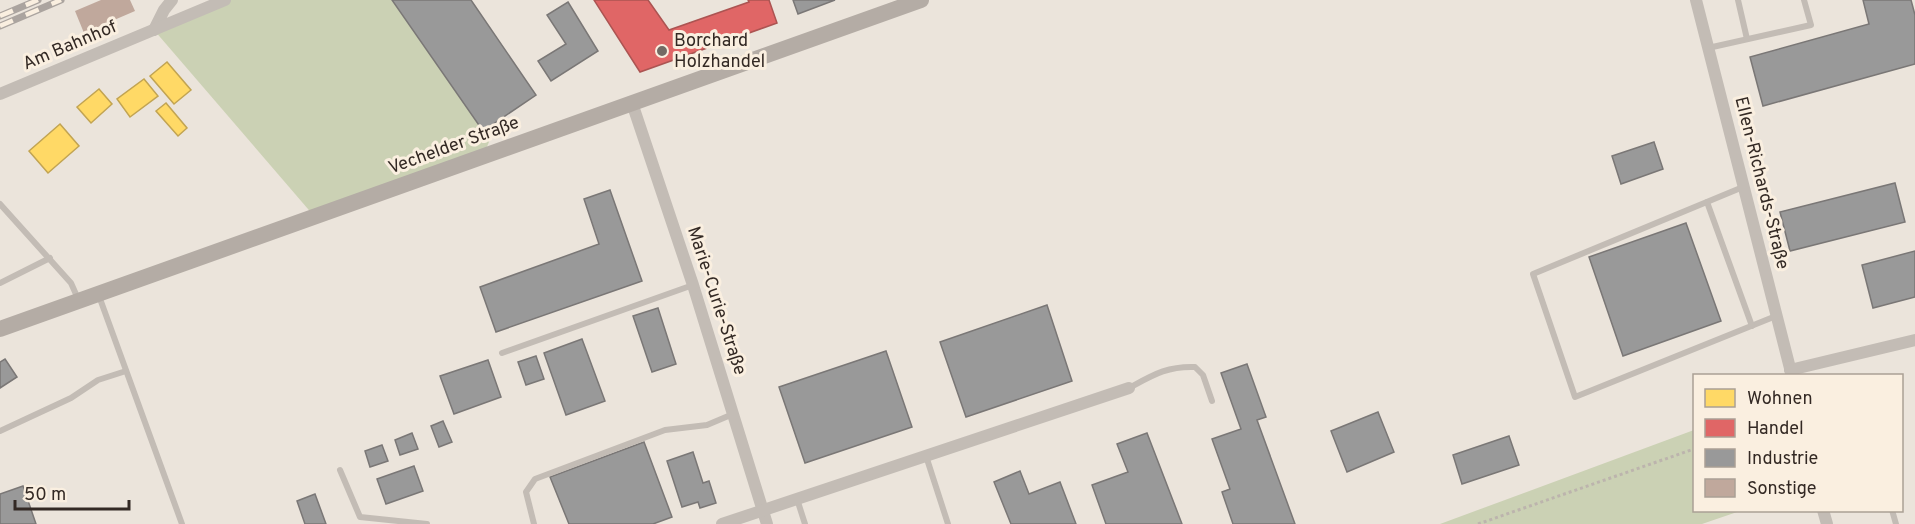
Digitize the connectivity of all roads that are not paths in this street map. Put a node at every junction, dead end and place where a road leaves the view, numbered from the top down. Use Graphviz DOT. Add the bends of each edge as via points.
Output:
graph roads {
  1 [pos="172,0"];
  2 [pos="225,0"];
  3 [pos="921,0"];
  4 [pos="1696,0"];
  5 [pos="1738,0"];
  6 [pos="1804,0"];
  7 [pos="154,30"];
  8 [pos="1748,39"];
  9 [pos="1708,48"];
  10 [pos="0,94"];
  11 [pos="632,103"];
  12 [pos="1744,186"];
  13 [pos="1707,202"];
  14 [pos="0,204"];
  15 [pos="50,258"];
  16 [pos="0,284"];
  17 [pos="693,285"];
  18 [pos="98,294"];
  19 [pos="79,301"];
  20 [pos="1776,316"];
  21 [pos="1752,326"];
  22 [pos="0,329"];
  23 [pos="1915,340"];
  24 [pos="502,353"];
  25 [pos="126,371"];
  26 [pos="1791,373"];
  27 [pos="1130,388"];
  28 [pos="1212,401"];
  29 [pos="733,414"];
  30 [pos="0,431"];
  31 [pos="926,456"];
  32 [pos="340,470"];
  33 [pos="797,498"];
  34 [pos="762,510"];
  35 [pos="182,524"];
  36 [pos="427,524"];
  37 [pos="534,524"];
  38 [pos="722,524"];
  39 [pos="767,524"];
  40 [pos="805,524"];
  41 [pos="948,524"];
  1 -- 7 [label="street"];
  2 -- 7 [label="street, Am Bahnhof"];
  3 -- 11 [label="main road, Vechelder Straße"];
  4 -- 9 [label="street, Ellen-Richards-Straße"];
  5 -- 8 [label="lane"];
  6 -- 8 [label="lane" via="1811,25"];
  7 -- 10 [label="street, Am Bahnhof"];
  8 -- 9 [label="lane"];
  9 -- 12 [label="street, Ellen-Richards-Straße"];
  11 -- 17 [label="street, Marie-Curie-Straße"];
  11 -- 18 [label="main road, Vechelder Straße"];
  12 -- 13 [label="lane"];
  12 -- 20 [label="street, Ellen-Richards-Straße"];
  13 -- 21 [label="lane"];
  13 -- 21 [label="lane" via="1533,274 1575,397"];
  14 -- 15 [label="lane"];
  15 -- 16 [label="lane"];
  15 -- 19 [label="lane" via="71,283"];
  17 -- 24 [label="lane"];
  17 -- 29 [label="street, Marie-Curie-Straße"];
  18 -- 19 [label="main road, Vechelder Straße"];
  18 -- 25 [label="lane"];
  19 -- 22 [label="main road, Vechelder Straße"];
  20 -- 21 [label="lane"];
  20 -- 26 [label="street, Ellen-Richards-Straße"];
  23 -- 26 [label="street"];
  25 -- 30 [label="lane" via="98,380 71,398"];
  25 -- 35 [label="lane"];
  27 -- 28 [label="lane" via="1174,367 1195,367 1203,375"];
  27 -- 31 [label="street"];
  29 -- 34 [label="street, Marie-Curie-Straße"];
  29 -- 37 [label="lane" via="707,425 665,430 535,479 526,492"];
  31 -- 33 [label="street"];
  31 -- 41 [label="lane"];
  32 -- 36 [label="lane" via="360,517"];
  33 -- 34 [label="street"];
  33 -- 40 [label="lane"];
  34 -- 38 [label="street"];
  34 -- 39 [label="street, Marie-Curie-Straße"];
}
